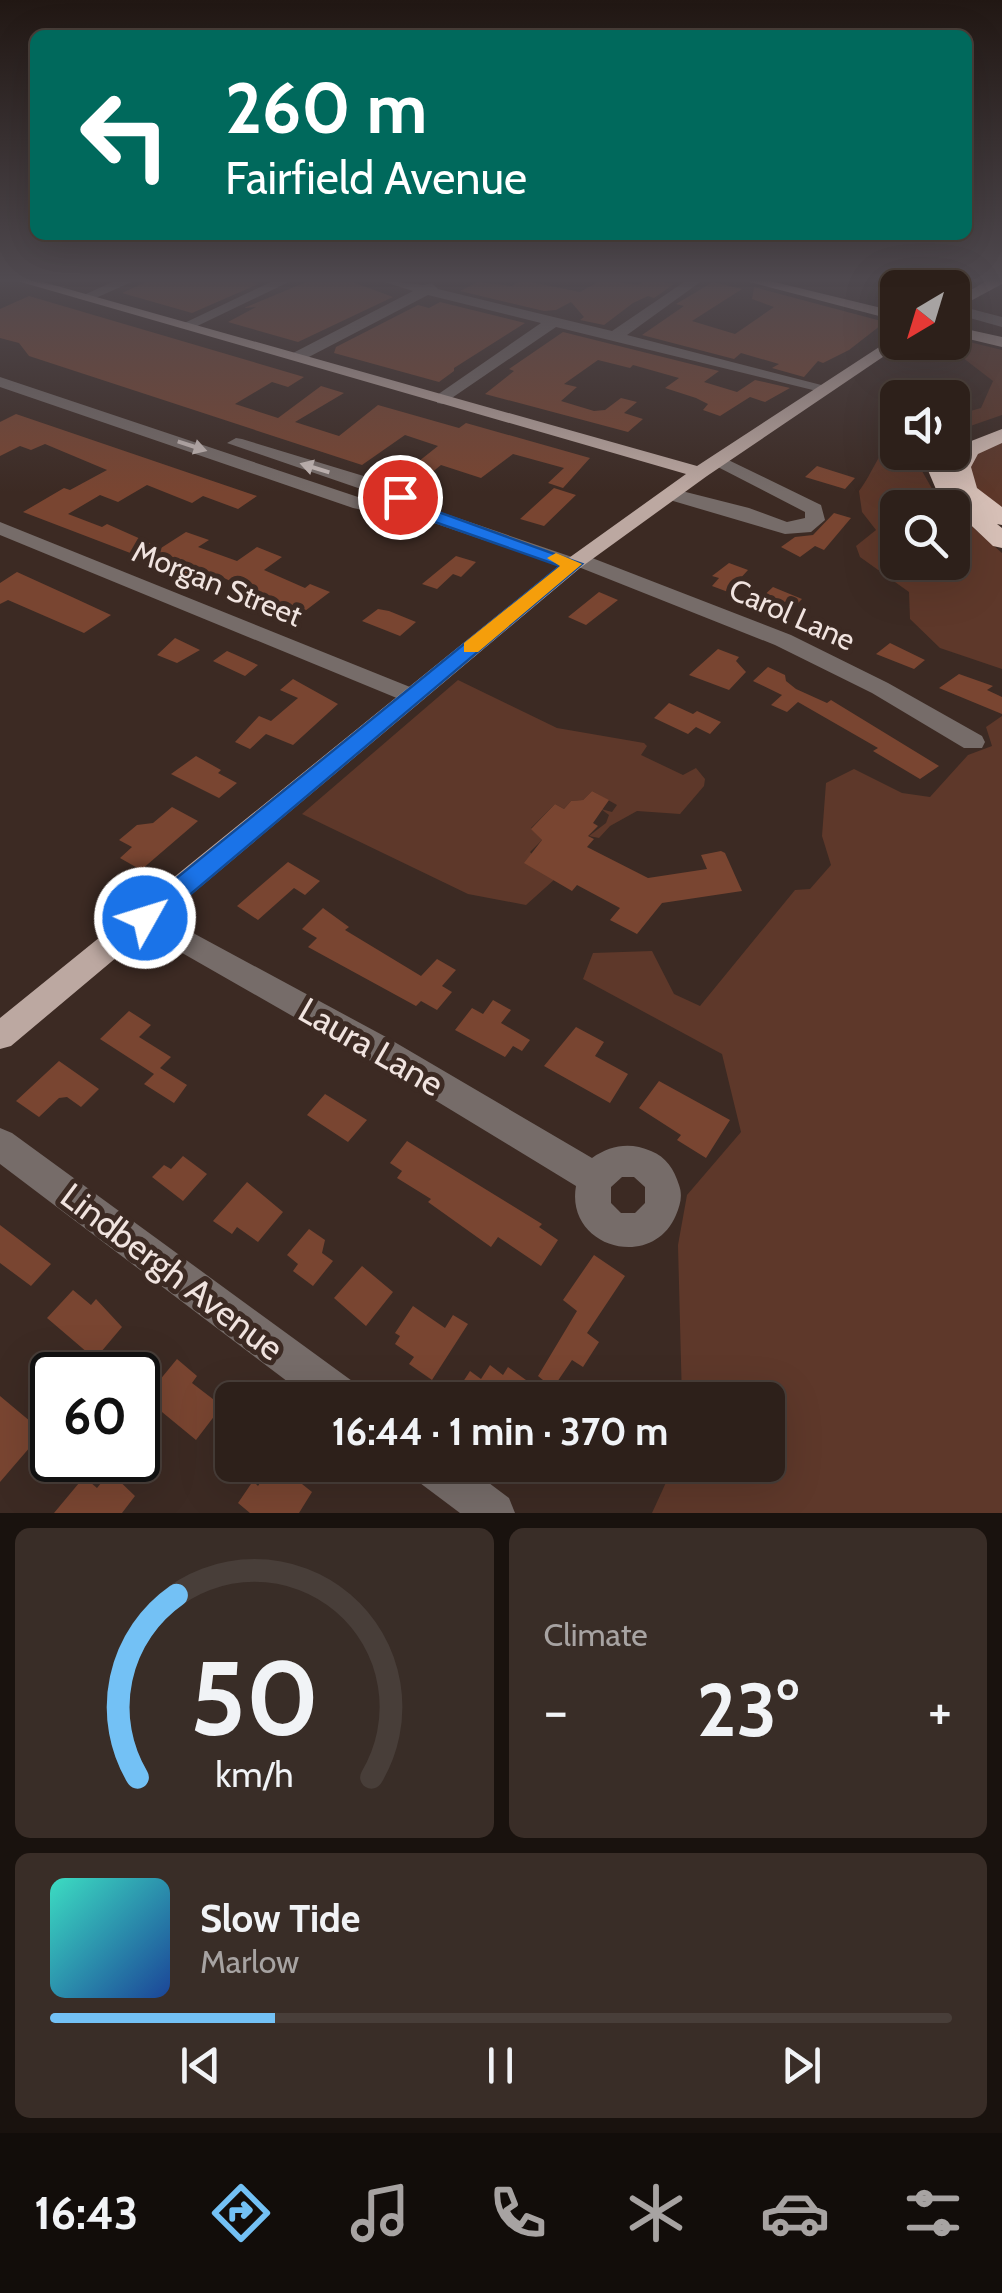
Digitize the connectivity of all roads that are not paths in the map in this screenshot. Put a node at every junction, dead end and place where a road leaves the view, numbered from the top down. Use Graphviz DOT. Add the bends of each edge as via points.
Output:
graph roads {
  1 [pos="274,351"];
  2 [pos="309,351"];
  3 [pos="512,351"];
  4 [pos="678,351"];
  5 [pos="880,353"];
  6 [pos="297,357"];
  7 [pos="0,366"];
  8 [pos="0,382"];
  9 [pos="826,388"];
  10 [pos="443,399"];
  11 [pos="1002,423"];
  12 [pos="970,433"];
  13 [pos="1002,435"];
  14 [pos="709,466"];
  15 [pos="939,470"];
  16 [pos="670,494"];
  17 [pos="398,504"];
  18 [pos="1002,518"];
  19 [pos="10,533"];
  20 [pos="1002,540"];
  21 [pos="0,551"];
  22 [pos="576,562"];
  23 [pos="412,696"];
  24 [pos="973,742"];
  25 [pos="145,918"];
  26 [pos="1,1034"];
  27 [pos="0,1144"];
  28 [pos="595,1178"];
  29 [pos="321,1382"];
  30 [pos="453,1482"];
  31 [pos="494,1513"];
  1 -- 6 [label="main road"];
  2 -- 6 [label="street"];
  3 -- 10 [label="street"];
  4 -- 9 [label="street"];
  5 -- 9 [label="main road"];
  6 -- 10 [label="main road"];
  17 -- 7 [label="street, one-way" via="400,497 383,488"];
  8 -- 17 [label="street, one-way" via="376,509"];
  9 -- 14 [label="main road"];
  10 -- 14 [label="main road"];
  11 -- 12 [label="highway"];
  13 -- 18 [label="highway" via="969,450 960,467 967,492"];
  14 -- 16 [label="main road"];
  14 -- 16 [label="street" via="814,510 815,520 786,528"];
  15 -- 20 [label="highway" via="946,489"];
  16 -- 22 [label="main road"];
  17 -- 22 [label="street, Carol Lane"];
  19 -- 21 [label="street"];
  19 -- 23 [label="street, Morgan Street"];
  22 -- 23 [label="main road"];
  22 -- 24 [label="street, Carol Lane" via="783,640"];
  23 -- 25 [label="main road"];
  25 -- 26 [label="main road"];
  25 -- 28 [label="street, Laura Lane"];
  27 -- 29 [label="street, Lindbergh Avenue"];
  30 -- 31 [label="street"];
}
